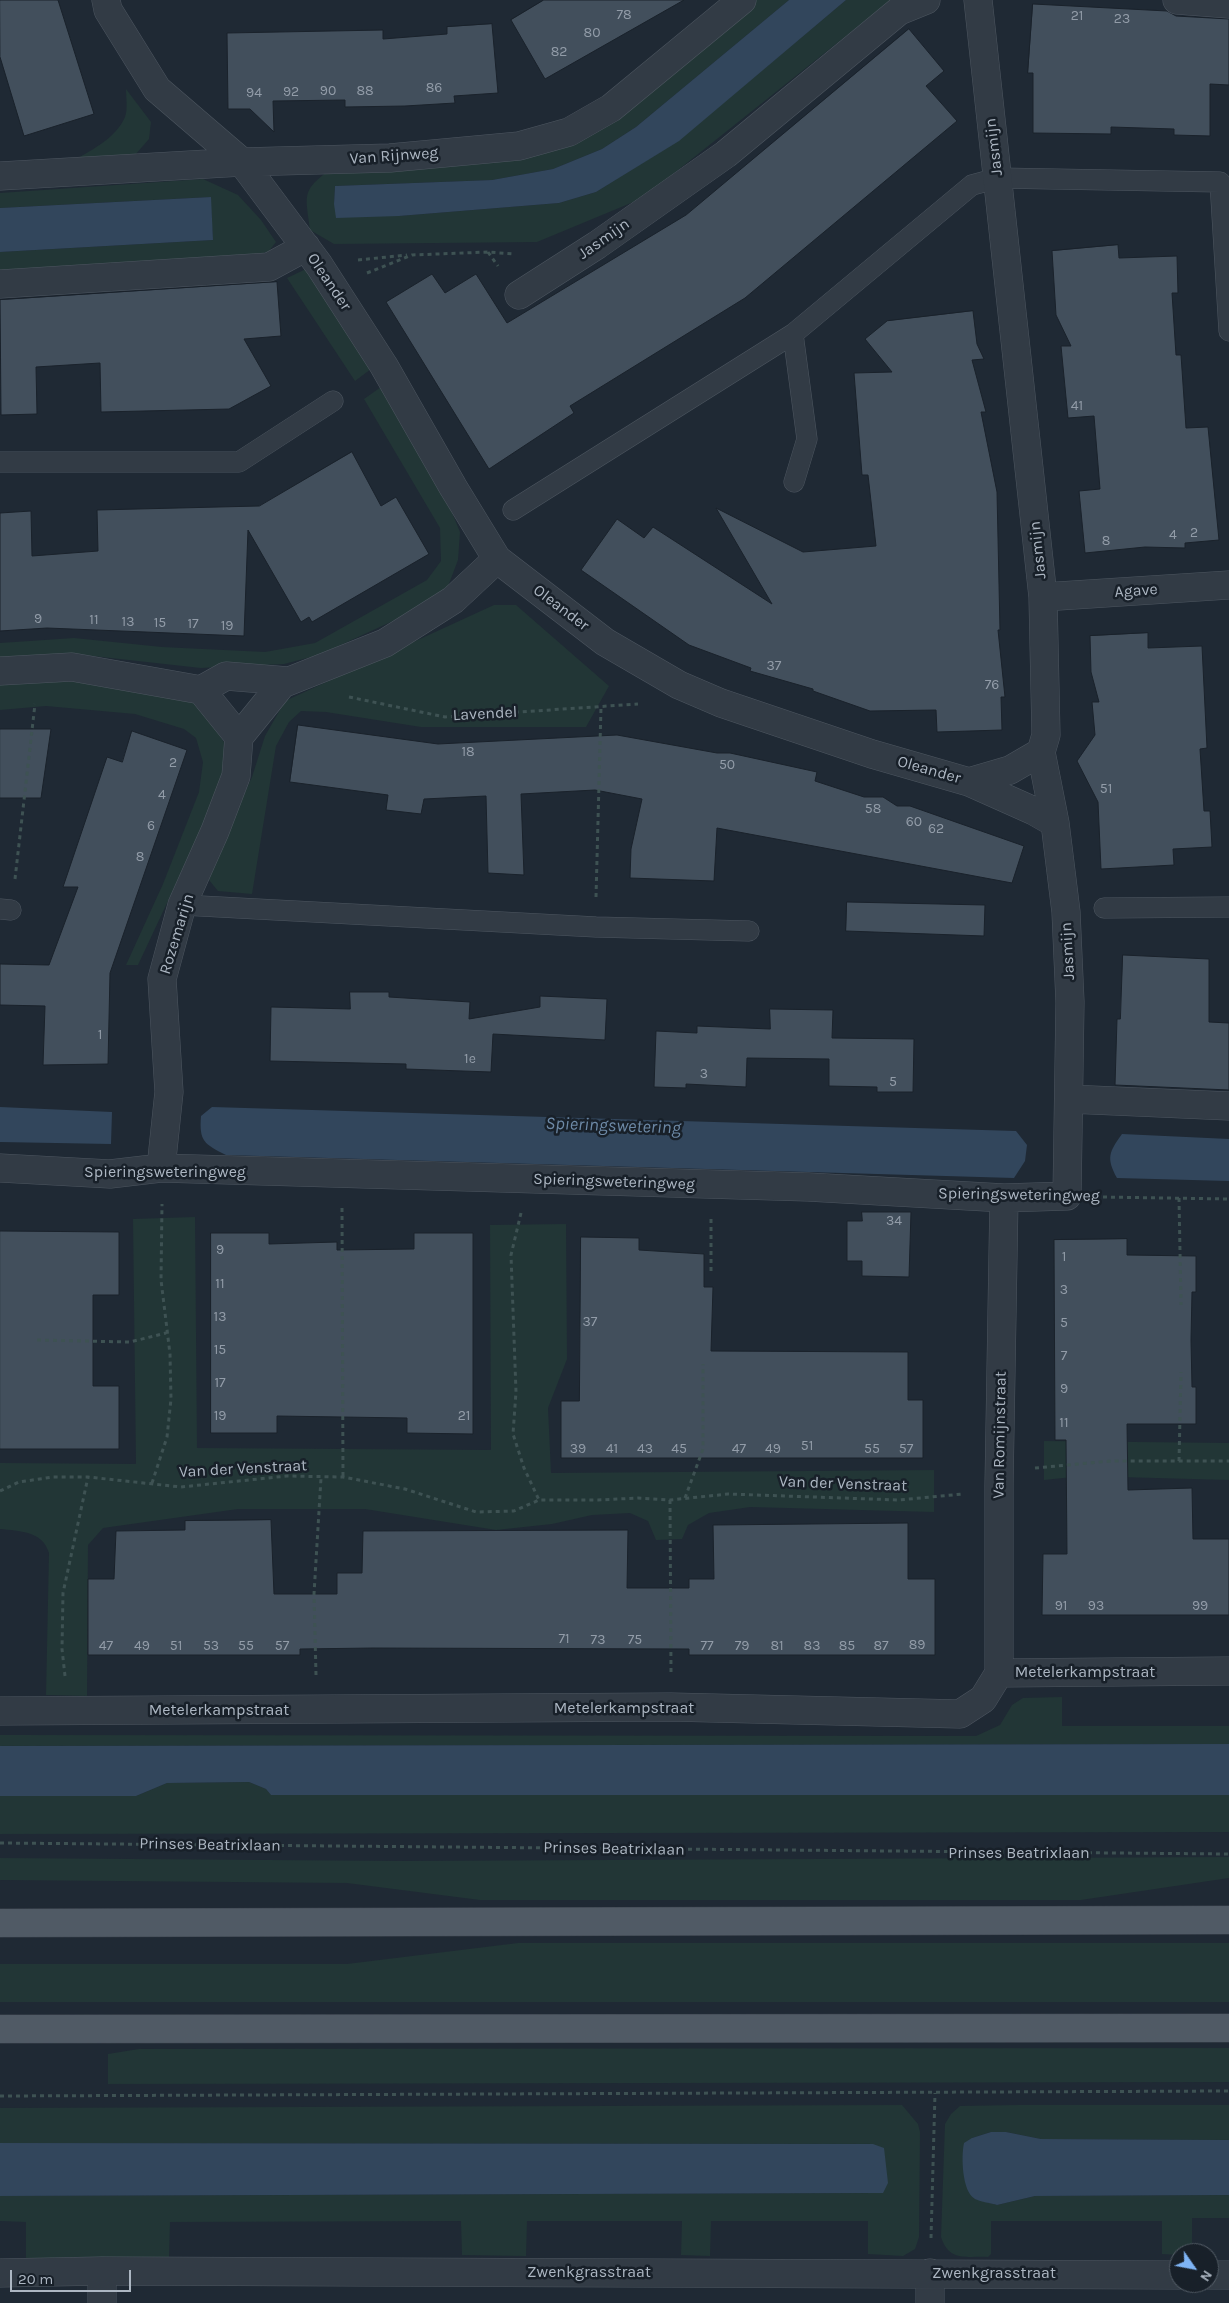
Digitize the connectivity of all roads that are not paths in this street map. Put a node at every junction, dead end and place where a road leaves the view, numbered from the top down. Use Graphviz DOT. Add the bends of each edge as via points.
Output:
graph roads {
  1 [pos="106,0"];
  2 [pos="742,0"];
  3 [pos="926,0"];
  4 [pos="978,0"];
  5 [pos="1176,0"];
  6 [pos="1229,4"];
  7 [pos="242,162"];
  8 [pos="0,176"];
  9 [pos="998,178"];
  10 [pos="320,266"];
  11 [pos="0,284"];
  12 [pos="519,295"];
  13 [pos="1229,331"];
  14 [pos="793,334"];
  15 [pos="333,401"];
  16 [pos="0,462"];
  17 [pos="794,482"];
  18 [pos="513,510"];
  19 [pos="497,559"];
  20 [pos="1229,585"];
  21 [pos="1043,597"];
  22 [pos="0,671"];
  23 [pos="288,682"];
  24 [pos="201,690"];
  25 [pos="240,737"];
  26 [pos="1041,752"];
  27 [pos="969,782"];
  28 [pos="1055,824"];
  29 [pos="182,905"];
  30 [pos="1229,907"];
  31 [pos="1104,908"];
  32 [pos="749,931"];
  33 [pos="1069,1099"];
  34 [pos="1229,1106"];
  35 [pos="0,1168"];
  36 [pos="161,1168"];
  37 [pos="1067,1196"];
  38 [pos="1004,1198"];
  39 [pos="1229,1671"];
  40 [pos="999,1673"];
  41 [pos="0,1711"];
  42 [pos="1229,1920"];
  43 [pos="0,1923"];
  44 [pos="1229,2028"];
  45 [pos="0,2029"];
  46 [pos="102,2271"];
  47 [pos="0,2273"];
  48 [pos="930,2273"];
  49 [pos="1169,2275"];
  50 [pos="102,2303"];
  51 [pos="930,2303"];
  1 -- 7 [label="street, Oleander" via="108,10 157,89"];
  2 -- 7 [label="street, Van Rijnweg" via="611,108 569,132 519,146 390,158"];
  3 -- 12 [label="street, Jasmijn" via="899,11 726,154 597,245"];
  4 -- 9 [label="street, Jasmijn"];
  5 -- 6 [label="street"];
  7 -- 8 [label="street, Van Rijnweg"];
  7 -- 10 [label="street, Oleander"];
  9 -- 13 [label="lane" via="1220,182"];
  9 -- 14 [label="lane" via="972,185"];
  9 -- 21 [label="street, Jasmijn"];
  10 -- 11 [label="street, Oleander"];
  10 -- 19 [label="street, Oleander" via="384,366"];
  14 -- 17 [label="lane" via="807,439"];
  14 -- 18 [label="lane"];
  15 -- 16 [label="lane" via="239,462"];
  19 -- 23 [label="street" via="453,600 385,643"];
  19 -- 27 [label="street, Oleander" via="605,642 679,685 721,703 872,754"];
  20 -- 21 [label="street, Agave"];
  21 -- 26 [label="street, Jasmijn" via="1046,735"];
  22 -- 24 [label="street" via="72,666"];
  23 -- 24 [label="street" via="226,676"];
  23 -- 25 [label="street" via="282,684"];
  24 -- 25 [label="street"];
  25 -- 29 [label="street, Rozemarijn" via="236,776"];
  26 -- 27 [label="street, Oleander" via="1010,770"];
  26 -- 28 [label="street, Jasmijn"];
  27 -- 28 [label="street, Oleander"];
  28 -- 33 [label="street, Jasmijn" via="1066,912 1070,1002"];
  29 -- 32 [label="lane" via="596,927"];
  29 -- 36 [label="street, Rozemarijn" via="162,979 169,1092"];
  30 -- 31 [label="lane"];
  33 -- 34 [label="street"];
  33 -- 37 [label="street, Jasmijn"];
  35 -- 36 [label="street, Spieringsweteringweg" via="110,1174"];
  36 -- 38 [label="street, Spieringsweteringweg" via="710,1184"];
  37 -- 38 [label="street, Spieringsweteringweg"];
  38 -- 40 [label="street, Van Romijnstraat"];
  39 -- 40 [label="street, Metelerkampstraat"];
  40 -- 41 [label="street, Metelerkampstraat" via="984,1699 960,1714 672,1708"];
  42 -- 43 [label="main road"];
  44 -- 45 [label="main road"];
  46 -- 47 [label="street, Zwenkgrasstraat"];
  46 -- 48 [label="street, Zwenkgrasstraat"];
  46 -- 50 [label="street"];
  48 -- 49 [label="street, Zwenkgrasstraat"];
  48 -- 51 [label="street"];
}
